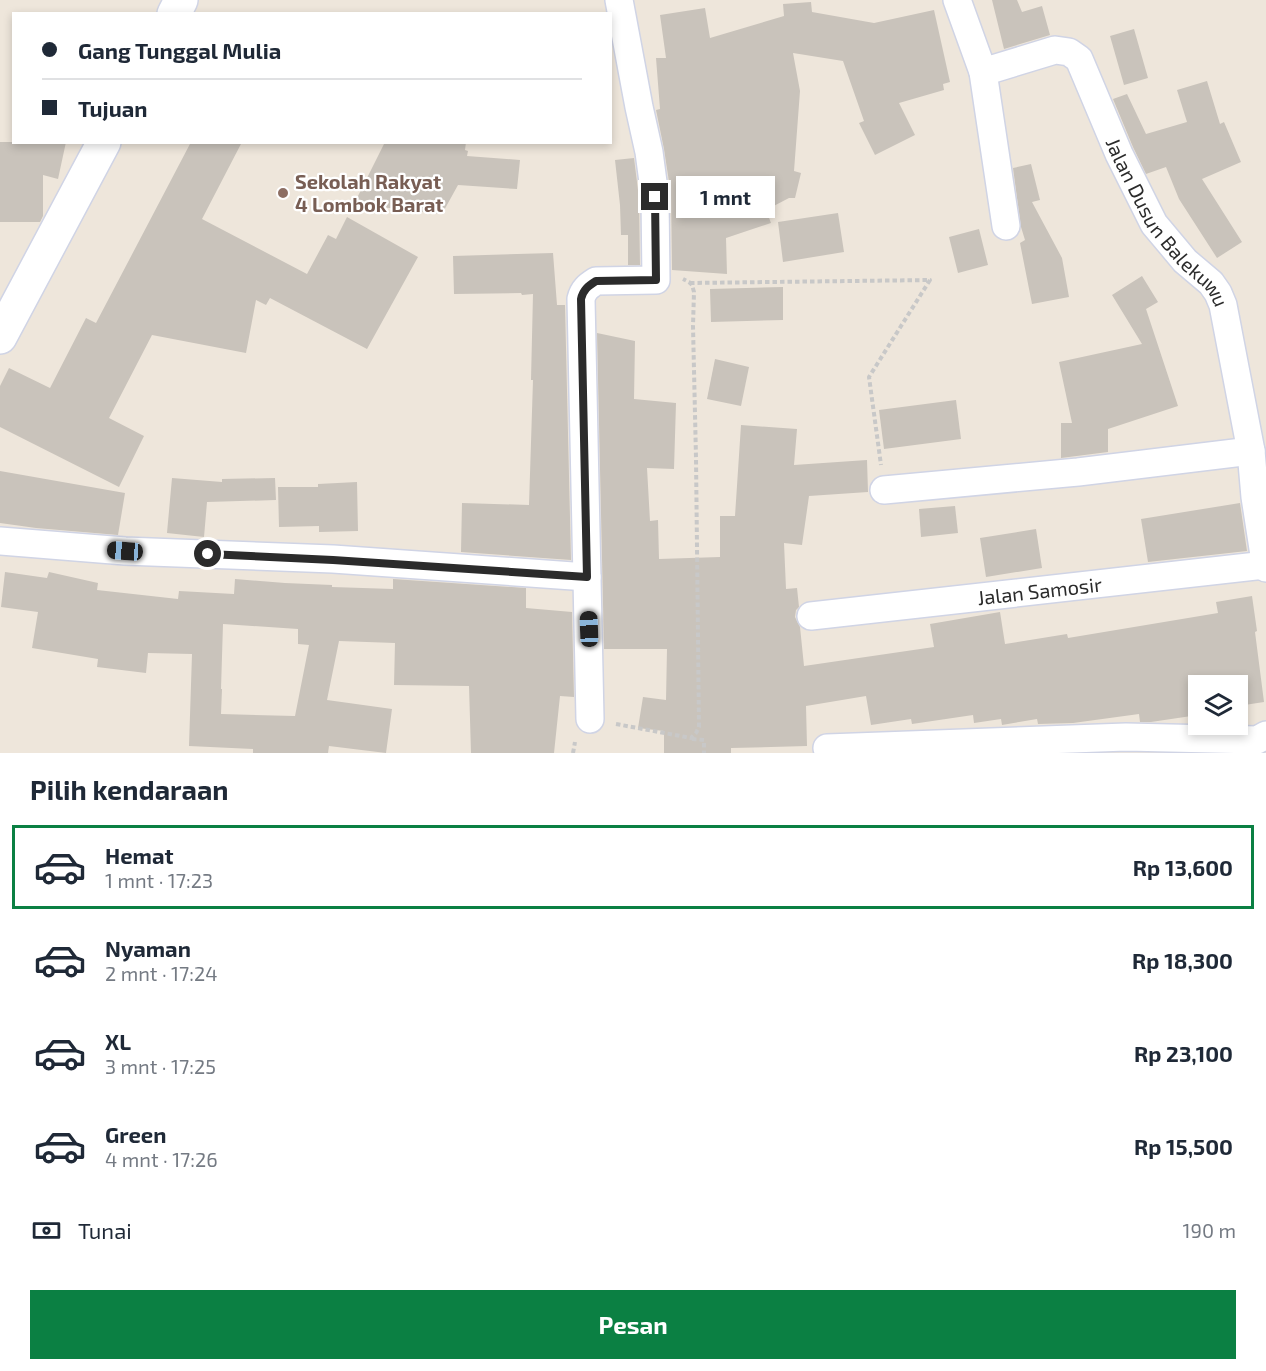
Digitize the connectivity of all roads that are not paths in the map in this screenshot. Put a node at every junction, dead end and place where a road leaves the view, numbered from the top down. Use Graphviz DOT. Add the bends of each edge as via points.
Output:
graph roads {
  1 [pos="619,0"];
  2 [pos="957,0"];
  3 [pos="983,72"];
  4 [pos="103,144"];
  5 [pos="1006,226"];
  6 [pos="0,337"];
  7 [pos="1251,451"];
  8 [pos="884,490"];
  9 [pos="0,541"];
  10 [pos="1266,566"];
  11 [pos="587,577"];
  12 [pos="811,616"];
  13 [pos="590,719"];
  14 [pos="1259,743"];
  15 [pos="827,748"];
  1 -- 11 [label="street" via="655,197 656,280 600,280 582,296"];
  2 -- 3 [label="street"];
  3 -- 5 [label="street"];
  3 -- 7 [label="street, Jalan Dusun Balekuwu" via="1055,50 1069,52 1079,59 1154,224 1185,261 1211,283 1222,301"];
  4 -- 6 [label="main road"];
  7 -- 8 [label="street"];
  7 -- 10 [label="street, Jalan Dusun Balekuwu"];
  9 -- 11 [label="street"];
  10 -- 12 [label="street, Jalan Samosir"];
  11 -- 13 [label="street"];
  14 -- 15 [label="street" via="1126,737"];
}
